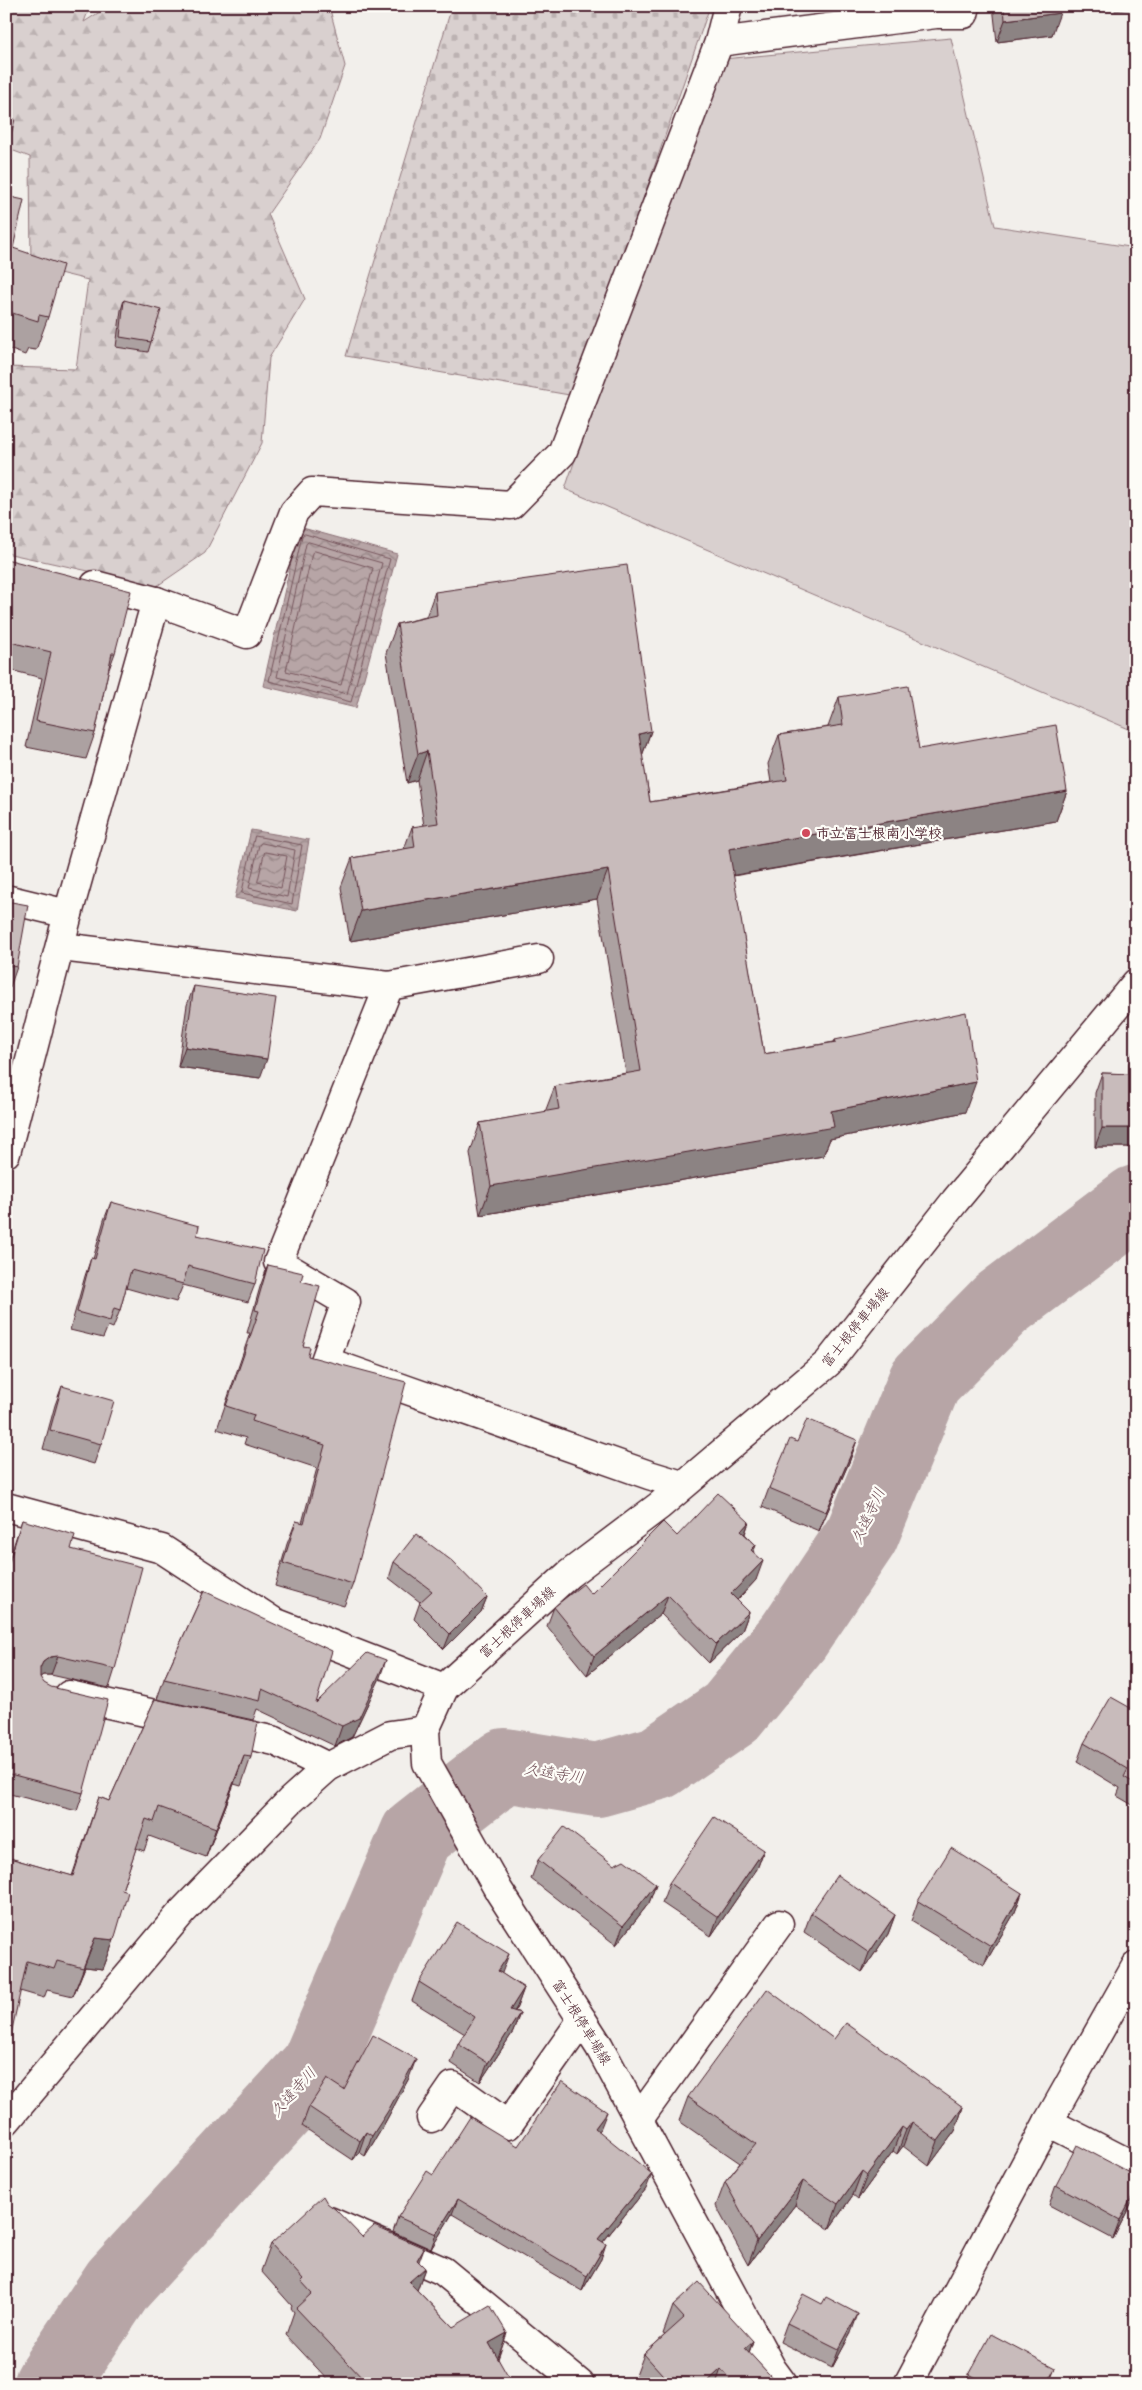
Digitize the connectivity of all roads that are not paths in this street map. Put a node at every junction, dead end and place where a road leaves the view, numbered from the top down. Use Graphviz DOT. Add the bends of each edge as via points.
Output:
graph roads {
  1 [pos="728,6"];
  2 [pos="966,6"];
  3 [pos="719,42"];
  4 [pos="72,579"];
  5 [pos="156,601"];
  6 [pos="6,899"];
  7 [pos="68,914"];
  8 [pos="61,947"];
  9 [pos="539,959"];
  10 [pos="1136,983"];
  11 [pos="389,986"];
  12 [pos="6,1153"];
  13 [pos="682,1485"];
  14 [pos="6,1506"];
  15 [pos="444,1688"];
  16 [pos="48,1690"];
  17 [pos="425,1730"];
  18 [pos="328,1767"];
  19 [pos="779,1924"];
  20 [pos="1136,1966"];
  21 [pos="582,2020"];
  22 [pos="431,2118"];
  23 [pos="639,2119"];
  24 [pos="6,2122"];
  25 [pos="1048,2122"];
  26 [pos="1136,2167"];
  27 [pos="329,2221"];
  28 [pos="580,2384"];
  29 [pos="783,2384"];
  30 [pos="908,2384"];
  1 -- 3 [label="street"];
  2 -- 3 [label="street" via="964,14 936,14"];
  3 -- 5 [label="street" via="562,453 511,505 312,492 294,512 247,634"];
  4 -- 5 [label="street"];
  5 -- 7 [label="street"];
  6 -- 7 [label="street"];
  7 -- 8 [label="street"];
  8 -- 11 [label="street"];
  8 -- 12 [label="street"];
  9 -- 11 [label="street"];
  10 -- 13 [label="street, 富士根停車場線" via="955,1201 828,1363"];
  11 -- 13 [label="street" via="278,1262 346,1302 325,1361"];
  13 -- 15 [label="street, 富士根停車場線" via="569,1574"];
  14 -- 15 [label="street" via="162,1549 274,1622"];
  15 -- 17 [label="street, 富士根停車場線"];
  16 -- 18 [label="street" via="275,1741"];
  17 -- 18 [label="street" via="390,1735"];
  17 -- 21 [label="street, 富士根停車場線" via="427,1763 499,1891"];
  18 -- 24 [label="street" via="181,1912"];
  19 -- 23 [label="street"];
  20 -- 25 [label="street"];
  21 -- 22 [label="street" via="508,2125 453,2086"];
  21 -- 23 [label="street, 富士根停車場線"];
  23 -- 29 [label="street, 富士根停車場線" via="772,2369"];
  25 -- 26 [label="street"];
  25 -- 30 [label="street"];
  27 -- 28 [label="street" via="443,2271"];
}
